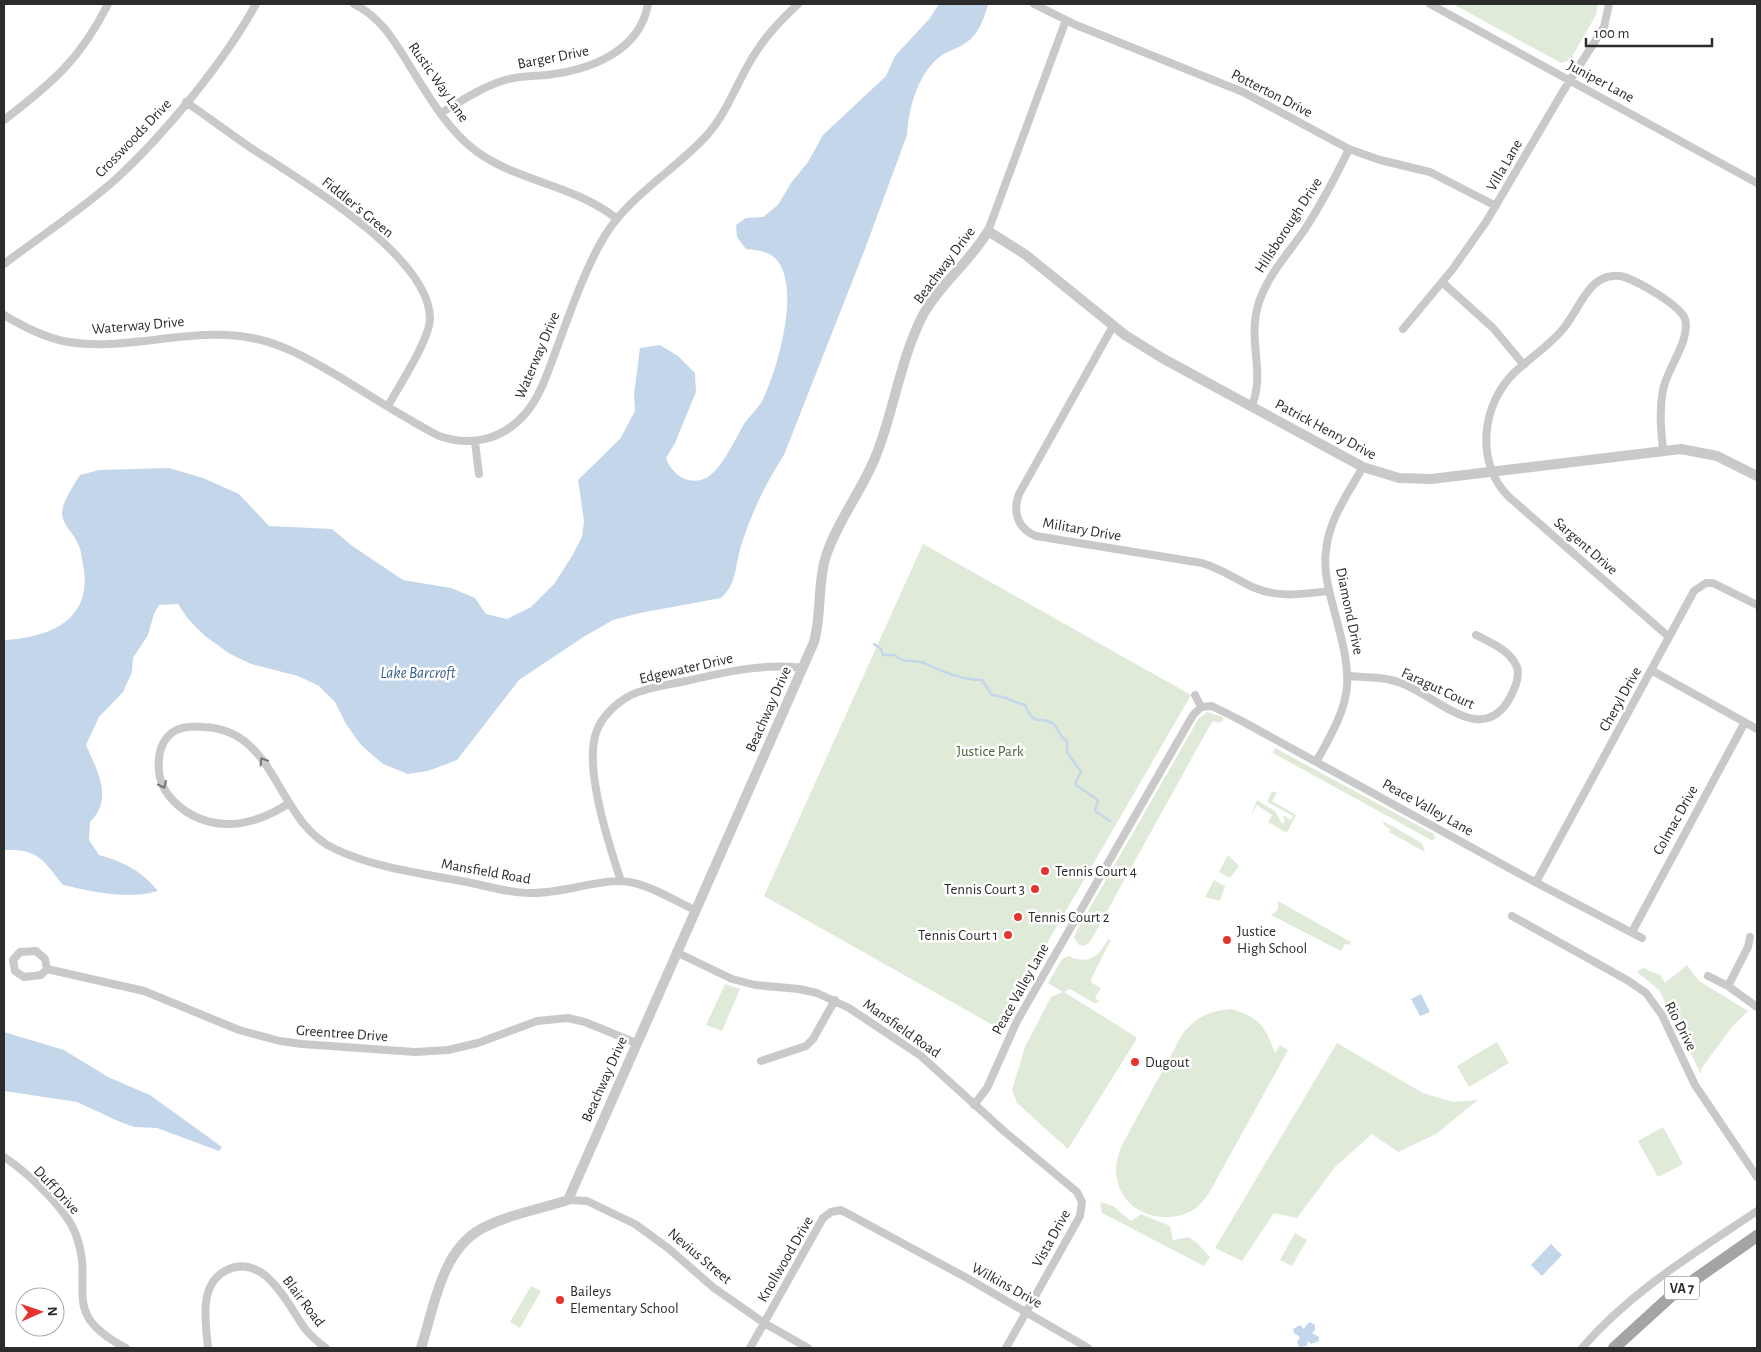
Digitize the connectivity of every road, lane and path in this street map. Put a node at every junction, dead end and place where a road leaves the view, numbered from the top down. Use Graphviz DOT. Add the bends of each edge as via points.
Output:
graph roads {
  1 [pos="108,4"];
  2 [pos="256,4"];
  3 [pos="354,4"];
  4 [pos="648,4"];
  5 [pos="798,4"];
  6 [pos="1034,4"];
  7 [pos="1430,4"];
  8 [pos="1609,4"];
  9 [pos="1066,20"];
  10 [pos="1571,80"];
  11 [pos="186,102"];
  12 [pos="441,113"];
  13 [pos="4,120"];
  14 [pos="1349,149"];
  15 [pos="1757,183"];
  16 [pos="1496,206"];
  17 [pos="616,218"];
  18 [pos="988,231"];
  19 [pos="4,264"];
  20 [pos="1442,282"];
  21 [pos="4,315"];
  22 [pos="1113,326"];
  23 [pos="1403,329"];
  24 [pos="1524,365"];
  25 [pos="388,406"];
  26 [pos="1251,407"];
  27 [pos="475,442"];
  28 [pos="1663,450"];
  29 [pos="1362,467"];
  30 [pos="1491,472"];
  31 [pos="479,474"];
  32 [pos="1757,476"];
  33 [pos="1329,591"];
  34 [pos="1757,605"];
  35 [pos="1476,635"];
  36 [pos="1669,637"];
  37 [pos="803,668"];
  38 [pos="1651,670"];
  39 [pos="1348,676"];
  40 [pos="1195,695"];
  41 [pos="1201,707"];
  42 [pos="1745,722"];
  43 [pos="1757,729"];
  44 [pos="1316,762"];
  45 [pos="289,803"];
  46 [pos="621,881"];
  47 [pos="1536,882"];
  48 [pos="695,910"];
  49 [pos="1512,916"];
  50 [pos="1632,932"];
  51 [pos="1750,937"];
  52 [pos="1642,938"];
  53 [pos="676,952"];
  54 [pos="47,969"];
  55 [pos="1708,976"];
  56 [pos="1728,986"];
  57 [pos="835,1000"];
  58 [pos="1757,1007"];
  59 [pos="636,1043"];
  60 [pos="761,1061"];
  61 [pos="974,1105"];
  62 [pos="4,1157"];
  63 [pos="1757,1177"];
  64 [pos="1077,1192"];
  65 [pos="568,1200"];
  66 [pos="1757,1211"];
  67 [pos="1757,1236"];
  68 [pos="911,1247"];
  69 [pos="1026,1312"];
  70 [pos="764,1323"];
  71 [pos="126,1348"];
  72 [pos="208,1348"];
  73 [pos="326,1348"];
  74 [pos="421,1348"];
  75 [pos="750,1348"];
  76 [pos="808,1348"];
  77 [pos="1006,1348"];
  78 [pos="1088,1348"];
  79 [pos="1582,1348"];
  80 [pos="1614,1348"];
  1 -- 13 [label="street" via="67,68"];
  2 -- 11 [label="street, Crosswoods Drive"];
  3 -- 12 [label="street, Rustic Way Lane" via="375,17 390,33"];
  4 -- 12 [label="street, Barger Drive" via="638,30 606,59 569,71 501,81"];
  5 -- 17 [label="street, Waterway Drive" via="769,32 757,49 721,116 708,133"];
  6 -- 9 [label="street, Potterton Drive"];
  7 -- 10 [label="street, Juniper Lane"];
  8 -- 10 [label="street, Villa Lane" via="1604,27"];
  9 -- 14 [label="street, Potterton Drive" via="1242,92"];
  9 -- 18 [label="street, Beachway Drive"];
  10 -- 15 [label="street, Juniper Lane"];
  10 -- 16 [label="street, Villa Lane"];
  11 -- 19 [label="street, Crosswoods Drive" via="116,178"];
  11 -- 25 [label="street, Fiddler's Green" via="354,218 411,274 427,303 429,326"];
  12 -- 17 [label="street, Rustic Way Lane" via="476,151 508,168 590,200"];
  14 -- 16 [label="street, Potterton Drive" via="1430,172"];
  14 -- 26 [label="street, Hillsborough Drive" via="1318,209 1273,272 1258,304 1253,342 1258,386"];
  16 -- 20 [label="street, Villa Lane"];
  17 -- 27 [label="street, Waterway Drive" via="591,260 533,404 525,415 502,433"];
  18 -- 22 [label="street, Patrick Henry Drive" via="1026,256"];
  18 -- 37 [label="street, Beachway Drive" via="924,314 914,336 875,459 826,556 820,585 817,631"];
  20 -- 23 [label="street, Villa Lane"];
  20 -- 24 [label="street" via="1493,328"];
  21 -- 25 [label="street, Waterway Drive" via="44,335 77,343 115,343 212,334 265,341 300,354"];
  22 -- 26 [label="street, Patrick Henry Drive" via="1162,358"];
  22 -- 33 [label="street, Military Drive" via="1019,494 1016,510 1024,529 1036,536 1202,563 1270,592 1299,595"];
  24 -- 28 [label="street" via="1562,331 1589,289 1607,276 1621,276 1672,304 1683,315 1686,328 1663,388 1660,417"];
  24 -- 30 [label="street" via="1507,382 1492,407 1487,436"];
  25 -- 27 [label="street, Waterway Drive" via="439,436"];
  26 -- 29 [label="street, Patrick Henry Drive"];
  27 -- 31 [label="street"];
  28 -- 30 [label="street, Patrick Henry Drive"];
  28 -- 32 [label="street, Patrick Henry Drive" via="1681,449 1710,454"];
  29 -- 30 [label="street, Patrick Henry Drive" via="1411,479"];
  29 -- 33 [label="street, Diamond Drive" via="1328,535 1325,568"];
  30 -- 36 [label="street, Sargent Drive" via="1509,498"];
  33 -- 39 [label="street, Diamond Drive" via="1345,650"];
  34 -- 36 [label="street, Cheryl Drive" via="1718,584 1706,583 1694,591"];
  35 -- 39 [label="street, Faragut Court" via="1510,655 1518,671 1515,688 1507,703 1489,720 1469,718 1400,683"];
  36 -- 38 [label="street, Cheryl Drive"];
  37 -- 46 [label="street, Edgewater Drive" via="759,666 662,686 631,696 605,716 595,735 593,764 610,847"];
  37 -- 48 [label="street, Beachway Drive"];
  38 -- 42 [label="street"];
  38 -- 47 [label="street, Cheryl Drive"];
  39 -- 44 [label="street, Diamond Drive" via="1340,720"];
  40 -- 41 [label="street"];
  41 -- 44 [label="street, Peace Valley Lane" via="1212,706"];
  41 -- 61 [label="street, Peace Valley Lane" via="1193,715 1017,1021 986,1088"];
  42 -- 43 [label="street"];
  42 -- 50 [label="street, Colmac Drive"];
  44 -- 47 [label="street, Peace Valley Lane"];
  45 -- 45 [label="street, Mansfield Road, one-way" via="258,753 247,740 233,732 212,727 180,728 171,733 159,754 162,785 172,800 207,822 242,822 277,812"];
  45 -- 46 [label="street, Mansfield Road" via="317,837 332,848 364,860 527,893"];
  46 -- 48 [label="street, Mansfield Road" via="639,884"];
  47 -- 50 [label="street, Peace Valley Lane"];
  48 -- 53 [label="street, Beachway Drive"];
  49 -- 63 [label="street, Rio Drive" via="1646,993 1662,1015 1695,1085"];
  50 -- 52 [label="street, Peace Valley Lane"];
  51 -- 56 [label="street"];
  53 -- 57 [label="street, Mansfield Road" via="746,984 799,989"];
  53 -- 59 [label="street, Beachway Drive"];
  54 -- 54 [label="street" via="44,959 36,951 23,951 14,960 15,971 24,978 41,976"];
  54 -- 59 [label="street, Greentree Drive" via="144,991 238,1030 302,1044 415,1052 448,1050 478,1043 537,1021 568,1018"];
  55 -- 56 [label="street"];
  56 -- 58 [label="street"];
  57 -- 60 [label="street" via="806,1046"];
  57 -- 61 [label="street, Mansfield Road" via="921,1056"];
  59 -- 65 [label="street, Beachway Drive"];
  61 -- 64 [label="street, Mansfield Road"];
  62 -- 71 [label="street, Duff Drive" via="48,1197 72,1226 79,1243 81,1293 87,1314 101,1334"];
  64 -- 69 [label="street, Vista Drive" via="1082,1202 1080,1216"];
  65 -- 70 [label="street, Nevius Street" via="587,1202 635,1224 657,1238 714,1288"];
  65 -- 74 [label="street" via="495,1223 476,1232 462,1244 448,1266"];
  66 -- 79 [label="street" via="1635,1296"];
  67 -- 80 [label="main road, VA 7" via="1671,1296"];
  68 -- 69 [label="street, Wilkins Drive"];
  68 -- 70 [label="street, Knollwood Drive" via="846,1211 831,1212 823,1218"];
  69 -- 77 [label="street, Vista Drive"];
  69 -- 78 [label="street, Wilkins Drive"];
  70 -- 75 [label="street, Knollwood Drive"];
  70 -- 76 [label="street, Nevius Street"];
  72 -- 73 [label="street, Blair Road" via="205,1313 208,1291 223,1272 246,1267 271,1280 307,1331"];
}
